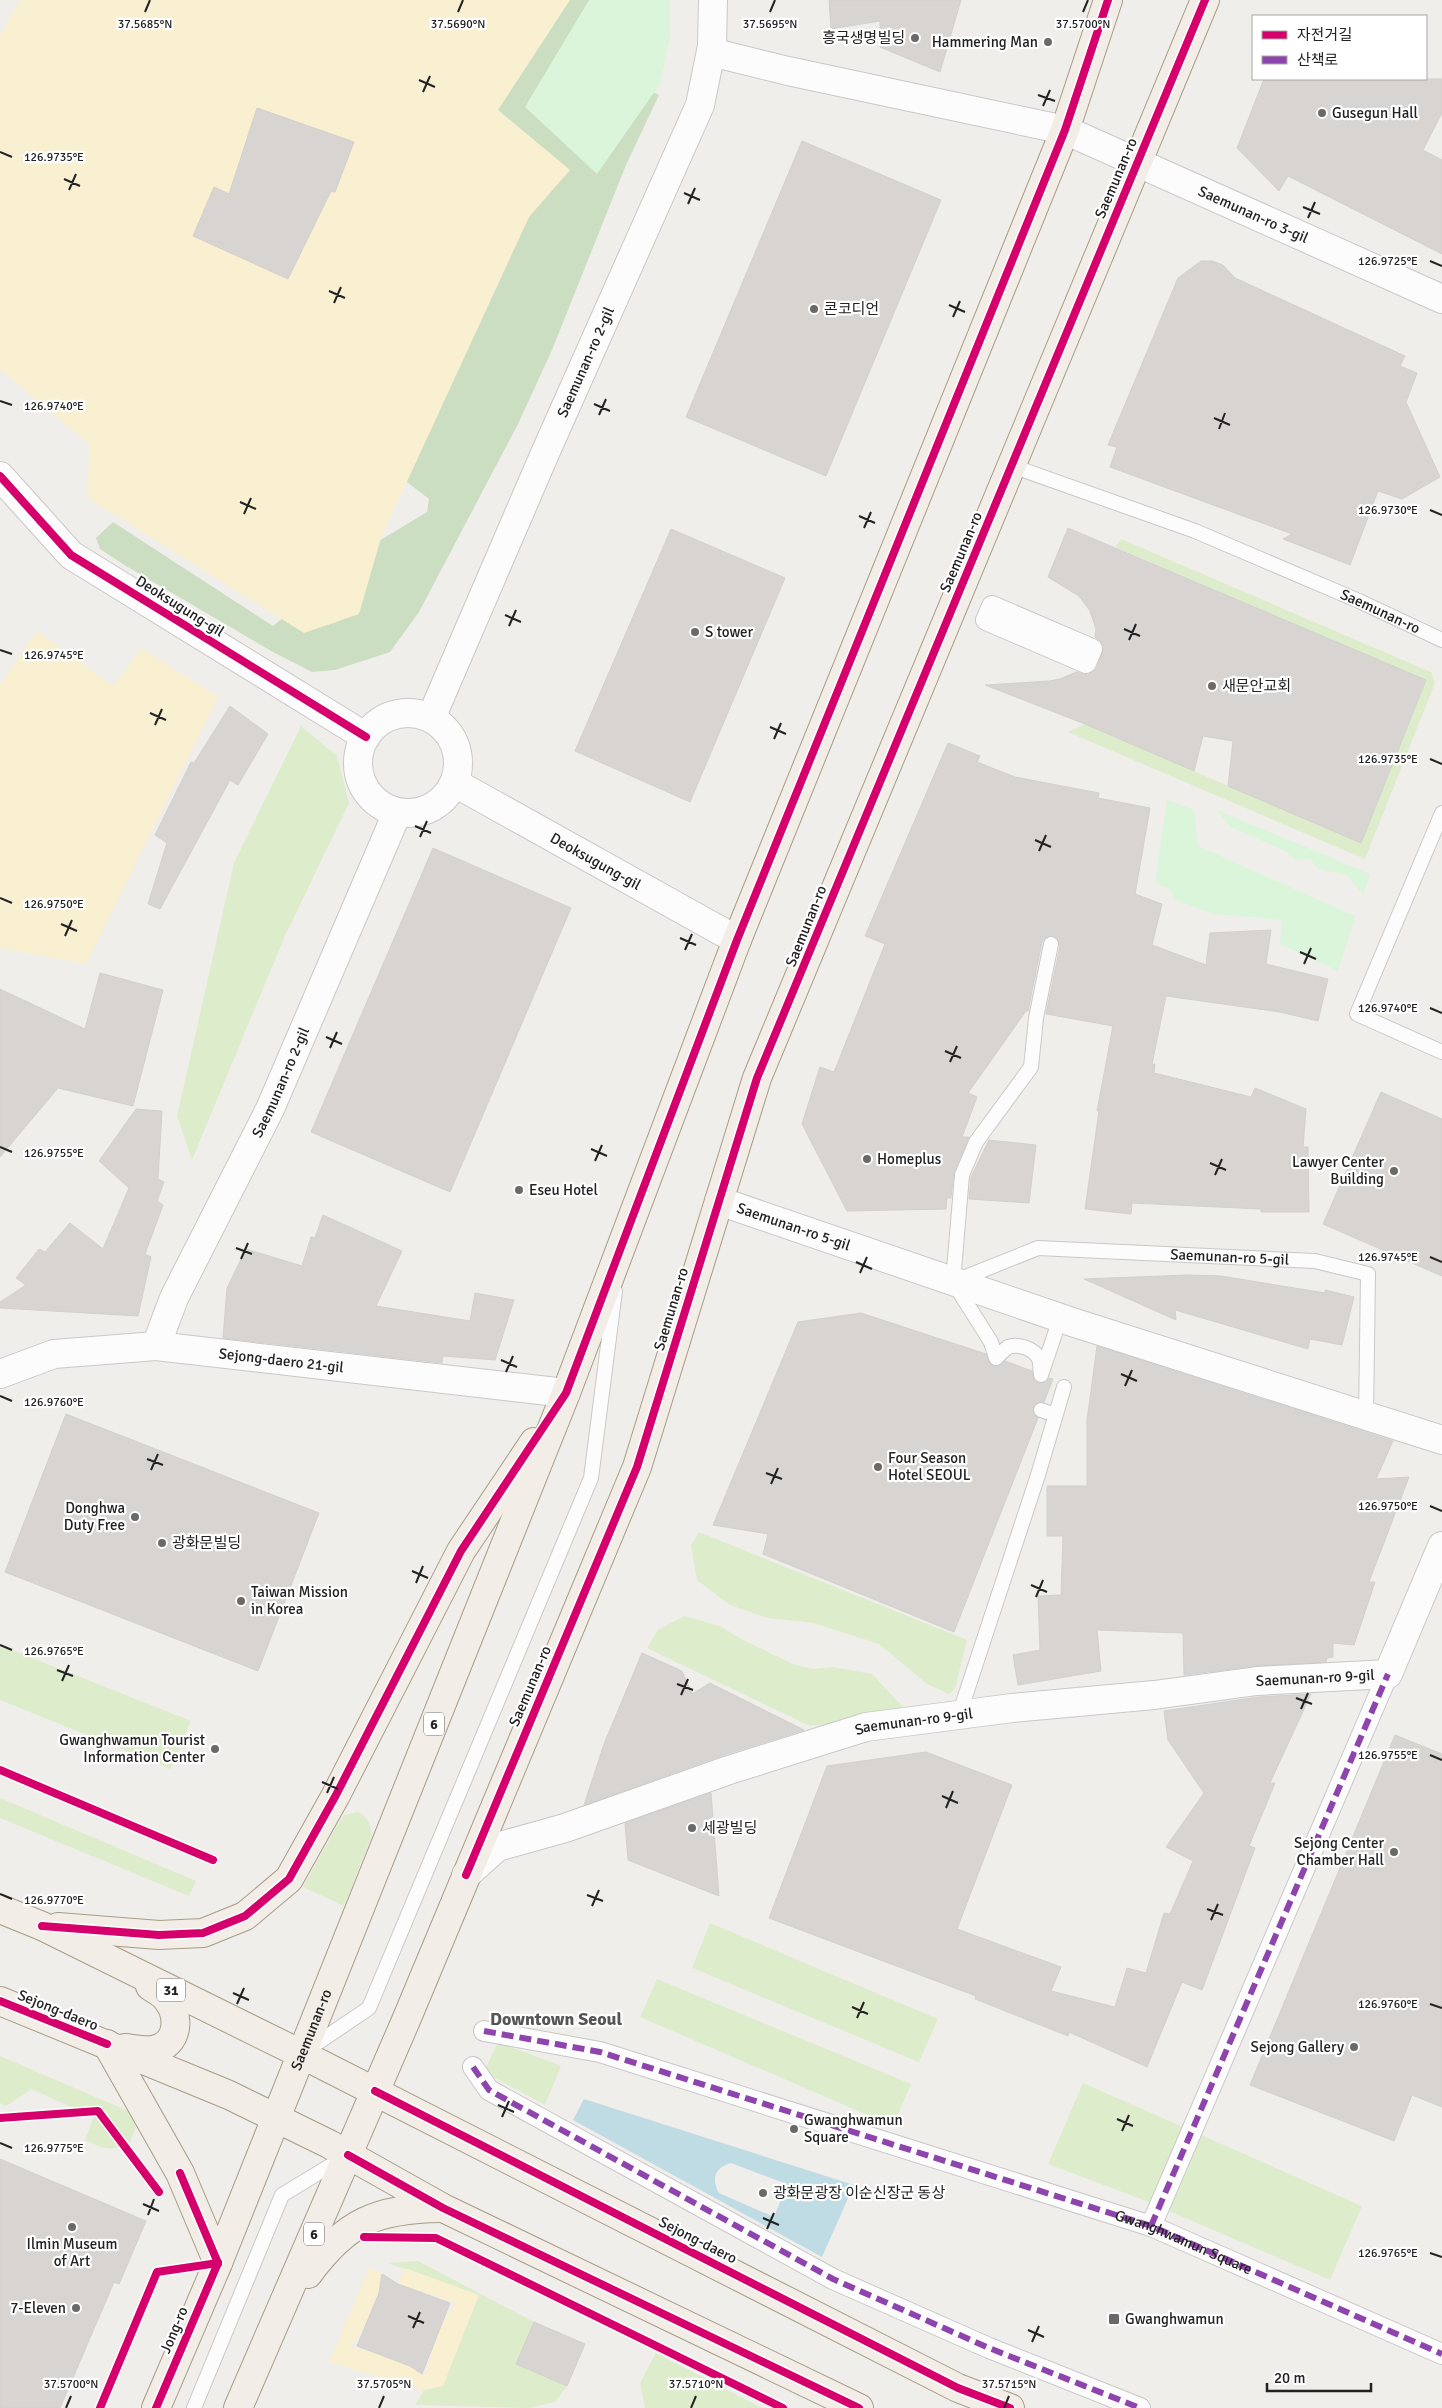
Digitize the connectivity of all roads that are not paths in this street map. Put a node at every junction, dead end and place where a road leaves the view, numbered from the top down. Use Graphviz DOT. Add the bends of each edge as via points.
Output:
graph roads {
  1 [pos="713,0"];
  2 [pos="1108,0"];
  3 [pos="1205,0"];
  4 [pos="711,52"];
  5 [pos="1065,130"];
  6 [pos="1138,161"];
  7 [pos="1442,299"];
  8 [pos="1012,466"];
  9 [pos="0,476"];
  10 [pos="1442,640"];
  11 [pos="431,718"];
  12 [pos="366,737"];
  13 [pos="455,783"];
  14 [pos="397,813"];
  15 [pos="1442,813"];
  16 [pos="737,940"];
  17 [pos="1051,944"];
  18 [pos="1442,1052"];
  19 [pos="719,1201"];
  20 [pos="620,1250"];
  21 [pos="953,1282"];
  22 [pos="1060,1318"];
  23 [pos="156,1346"];
  24 [pos="0,1374"];
  25 [pos="1064,1387"];
  26 [pos="566,1393"];
  27 [pos="1041,1410"];
  28 [pos="1055,1415"];
  29 [pos="1366,1418"];
  30 [pos="1442,1440"];
  31 [pos="1442,1546"];
  32 [pos="1388,1674"];
  33 [pos="959,1715"];
  34 [pos="466,1875"];
  35 [pos="0,1909"];
  36 [pos="42,1926"];
  37 [pos="0,2001"];
  38 [pos="484,2032"];
  39 [pos="106,2044"];
  40 [pos="301,2054"];
  41 [pos="473,2067"];
  42 [pos="375,2091"];
  43 [pos="277,2118"];
  44 [pos="348,2155"];
  45 [pos="443,2208"];
  46 [pos="1151,2226"];
  47 [pos="218,2263"];
  48 [pos="280,2313"];
  49 [pos="1442,2354"];
  50 [pos="156,2408"];
  51 [pos="194,2408"];
  52 [pos="238,2408"];
  53 [pos="858,2408"];
  54 [pos="1010,2408"];
  55 [pos="1140,2408"];
  1 -- 4 [label="street, Saemunan-ro 2-gil"];
  2 -- 5 [label="main road, Saemunan-ro / 6"];
  3 -- 6 [label="main road, Saemunan-ro / 6"];
  4 -- 5 [label="street" via="798,74"];
  4 -- 11 [label="street, Saemunan-ro 2-gil" via="700,105"];
  5 -- 6 [label="street, Saemunan-ro 3-gil"];
  5 -- 16 [label="main road, Saemunan-ro / 6"];
  6 -- 7 [label="street, Saemunan-ro 3-gil"];
  6 -- 8 [label="main road, Saemunan-ro / 6"];
  8 -- 10 [label="lane, Saemunan-ro" via="1195,531"];
  8 -- 19 [label="main road, Saemunan-ro / 6" via="757,1078"];
  9 -- 12 [label="street, Deoksugung-gil" via="70,555"];
  11 -- 12 [label="street" via="417,713 402,714 385,719"];
  11 -- 13 [label="street" via="453,739 458,753"];
  12 -- 14 [label="street" via="358,761 360,779 368,794 381,806"];
  13 -- 14 [label="street" via="445,798 431,809 414,814"];
  13 -- 16 [label="street, Deoksugung-gil"];
  14 -- 23 [label="street, Saemunan-ro 2-gil" via="270,1109 174,1298"];
  15 -- 18 [label="lane" via="1357,1014"];
  16 -- 20 [label="main road, Saemunan-ro / 6"];
  17 -- 21 [label="lane" via="1036,1018 1031,1067 976,1142 962,1175"];
  19 -- 21 [label="street, Saemunan-ro 5-gil"];
  19 -- 34 [label="main road, Saemunan-ro / 6" via="637,1467"];
  20 -- 26 [label="main road, Saemunan-ro / 6"];
  20 -- 40 [label="lane" via="591,1478 370,2008"];
  21 -- 22 [label="street, Saemunan-ro 5-gil"];
  21 -- 22 [label="lane" via="991,1342 996,1358 1007,1348 1025,1348 1039,1358 1041,1375"];
  21 -- 29 [label="lane, Saemunan-ro 5-gil" via="1038,1248 1315,1261 1368,1274"];
  22 -- 29 [label="street, Saemunan-ro 5-gil"];
  23 -- 24 [label="street, Sejong-daero 21-gil" via="54,1354"];
  23 -- 26 [label="street, Sejong-daero 21-gil"];
  25 -- 28 [label="lane"];
  26 -- 36 [label="main road" via="461,1551 289,1880 245,1916 203,1933 159,1935"];
  26 -- 40 [label="main road, Saemunan-ro / 6"];
  27 -- 28 [label="lane"];
  28 -- 33 [label="lane"];
  29 -- 30 [label="street, Saemunan-ro 5-gil"];
  31 -- 32 [label="street"];
  32 -- 33 [label="street, Saemunan-ro 9-gil" via="1256,1681"];
  32 -- 46 [label="street"];
  33 -- 34 [label="street, Saemunan-ro 9-gil" via="866,1727 729,1770 565,1828 497,1847"];
  34 -- 42 [label="main road, Saemunan-ro / 6"];
  35 -- 36 [label="main road, Sejong-daero / 31"];
  36 -- 39 [label="main road" via="150,1986 166,1998 174,2011 176,2029 168,2043 153,2050"];
  36 -- 40 [label="main road, Sejong-daero / 31"];
  37 -- 39 [label="main road, Sejong-daero"];
  38 -- 46 [label="street, Gwanghwamun Square" via="600,2052"];
  39 -- 43 [label="main road, Sejong-daero"];
  39 -- 47 [label="main road" via="180,2173"];
  40 -- 42 [label="main road, Sejong-daero / 31"];
  40 -- 43 [label="main road, Saemunan-ro / 6"];
  41 -- 55 [label="street" via="489,2090 833,2279 989,2348"];
  42 -- 44 [label="main road, Saemunan-ro / 6"];
  42 -- 54 [label="main road, Sejong-daero" via="958,2388"];
  43 -- 44 [label="main road, Sejong-daero"];
  43 -- 47 [label="main road, Jong-ro / 6"];
  44 -- 45 [label="main road, Sejong-daero"];
  44 -- 48 [label="main road, 6"];
  44 -- 51 [label="lane" via="282,2195"];
  45 -- 48 [label="main road" via="388,2211 350,2230 327,2248"];
  45 -- 53 [label="main road, Sejong-daero"];
  46 -- 49 [label="street, Gwanghwamun Square"];
  47 -- 50 [label="main road, Jong-ro / 6"];
  48 -- 52 [label="main road, 6"];
}
